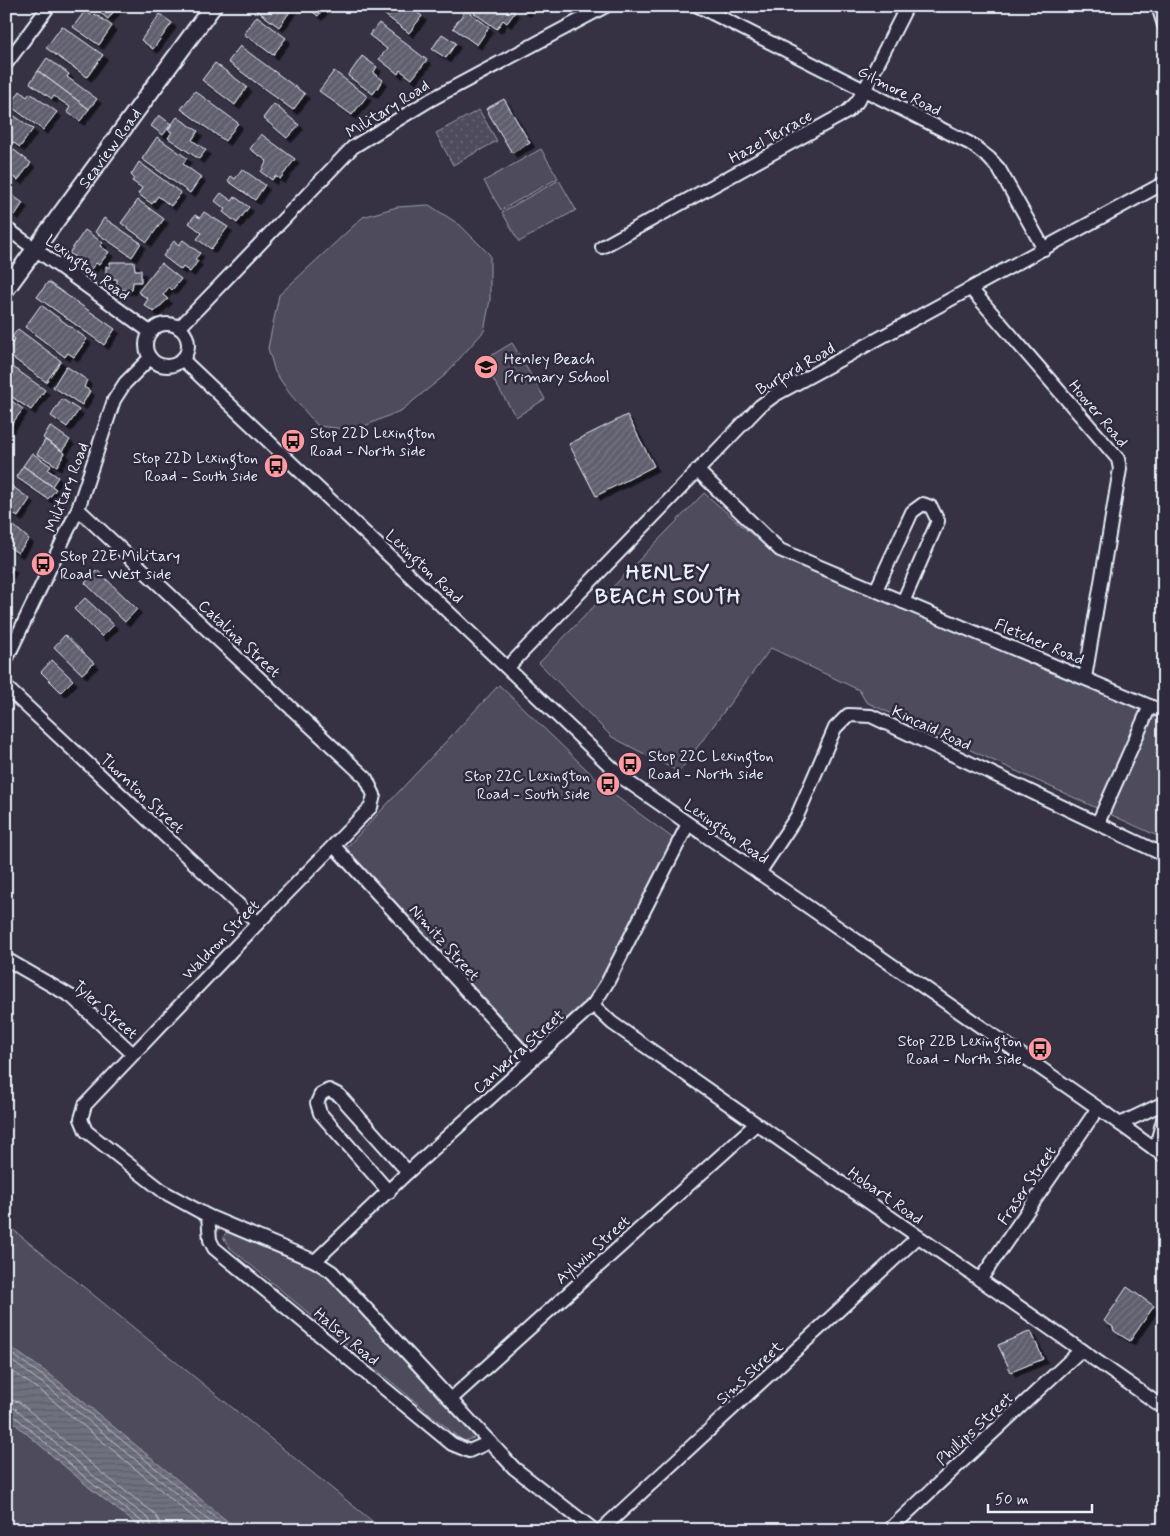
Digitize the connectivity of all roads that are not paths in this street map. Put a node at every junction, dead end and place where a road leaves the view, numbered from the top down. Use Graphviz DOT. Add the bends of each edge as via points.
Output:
graph roads {
  1 [pos="49,6"];
  2 [pos="213,6"];
  3 [pos="606,6"];
  4 [pos="698,6"];
  5 [pos="907,6"];
  6 [pos="1158,6"];
  7 [pos="1164,25"];
  8 [pos="6,64"];
  9 [pos="865,89"];
  10 [pos="1162,187"];
  11 [pos="6,228"];
  12 [pos="602,247"];
  13 [pos="35,248"];
  14 [pos="1044,249"];
  15 [pos="6,289"];
  16 [pos="971,289"];
  17 [pos="179,328"];
  18 [pos="150,332"];
  19 [pos="150,358"];
  20 [pos="182,359"];
  21 [pos="697,470"];
  22 [pos="78,509"];
  23 [pos="876,590"];
  24 [pos="903,602"];
  25 [pos="10,644"];
  26 [pos="6,660"];
  27 [pos="508,667"];
  28 [pos="1085,678"];
  29 [pos="6,686"];
  30 [pos="1150,706"];
  31 [pos="1164,712"];
  32 [pos="374,795"];
  33 [pos="688,824"];
  34 [pos="1098,824"];
  35 [pos="334,846"];
  36 [pos="1164,855"];
  37 [pos="759,873"];
  38 [pos="258,922"];
  39 [pos="6,959"];
  40 [pos="593,1005"];
  41 [pos="133,1054"];
  42 [pos="532,1061"];
  43 [pos="1164,1103"];
  44 [pos="85,1105"];
  45 [pos="1098,1108"];
  46 [pos="1164,1116"];
  47 [pos="756,1124"];
  48 [pos="1120,1124"];
  49 [pos="1159,1153"];
  50 [pos="408,1172"];
  51 [pos="389,1192"];
  52 [pos="208,1216"];
  53 [pos="918,1237"];
  54 [pos="316,1261"];
  55 [pos="980,1280"];
  56 [pos="1081,1350"];
  57 [pos="451,1399"];
  58 [pos="1164,1408"];
  59 [pos="490,1442"];
  60 [pos="594,1530"];
  61 [pos="601,1530"];
  62 [pos="889,1530"];
  1 -- 8 [label="street"];
  2 -- 13 [label="main road, Seaview Road"];
  3 -- 17 [label="street, Military Road" via="430,100 353,147"];
  4 -- 9 [label="street, Gilmore Road"];
  5 -- 9 [label="street, Hazel Terrace"];
  6 -- 7 [label="street"];
  9 -- 12 [label="street, Hazel Terrace" via="847,112"];
  9 -- 14 [label="street, Gilmore Road" via="971,144 989,158"];
  10 -- 14 [label="street, Burford Road"];
  11 -- 13 [label="street, Lexington Road"];
  13 -- 15 [label="main road, Seaview Road"];
  13 -- 18 [label="street, Lexington Road"];
  14 -- 16 [label="street, Burford Road"];
  16 -- 21 [label="street, Burford Road" via="775,395"];
  16 -- 28 [label="street, Hoover Road" via="1118,459 1120,469"];
  17 -- 18 [label="street" via="164,324"];
  17 -- 20 [label="street" via="187,346"];
  18 -- 19 [label="street" via="146,345"];
  19 -- 20 [label="street" via="163,366"];
  19 -- 22 [label="street, Military Road" via="125,383 114,400"];
  20 -- 27 [label="street, Lexington Road"];
  21 -- 23 [label="street, Fletcher Road" via="780,550"];
  21 -- 27 [label="street, Burford Road"];
  22 -- 25 [label="street, Military Road"];
  22 -- 32 [label="street, Catalina Street" via="366,778"];
  23 -- 24 [label="street, Fletcher Road"];
  23 -- 24 [label="street" via="912,512 923,504 931,507 938,521"];
  24 -- 28 [label="street, Fletcher Road"];
  25 -- 26 [label="street, Military Road"];
  27 -- 33 [label="street, Lexington Road" via="624,779"];
  28 -- 30 [label="street, Fletcher Road"];
  29 -- 38 [label="street, Thornton Street"];
  30 -- 31 [label="street, Fletcher Road"];
  30 -- 34 [label="street"];
  32 -- 35 [label="street, Waldron Street" via="371,807"];
  33 -- 37 [label="street, Lexington Road"];
  33 -- 40 [label="street, Canberra Street"];
  34 -- 36 [label="street, Kincaid Road"];
  34 -- 37 [label="street, Kincaid Road" via="871,716 848,715 836,728 797,816"];
  35 -- 38 [label="street, Waldron Street"];
  35 -- 42 [label="street, Nimitz Street"];
  37 -- 45 [label="street, Lexington Road"];
  38 -- 41 [label="street, Waldron Street"];
  39 -- 41 [label="street, Tyler Street" via="72,997"];
  40 -- 42 [label="street, Canberra Street"];
  40 -- 47 [label="street, Hobart Road" via="612,1023"];
  41 -- 44 [label="street, Waldron Street"];
  42 -- 50 [label="street, Canberra Street"];
  43 -- 48 [label="street"];
  44 -- 52 [label="street, Halsey Road" via="81,1119 90,1137 164,1192"];
  45 -- 48 [label="street, Lexington Road"];
  45 -- 55 [label="street, Fraser Street"];
  46 -- 49 [label="street"];
  47 -- 53 [label="street, Hobart Road"];
  47 -- 57 [label="street, Aylwin Street"];
  48 -- 49 [label="street, Lexington Road"];
  50 -- 51 [label="street, Canberra Street"];
  50 -- 51 [label="street" via="339,1095 329,1090 321,1094 316,1103 320,1113"];
  51 -- 54 [label="street, Canberra Street"];
  52 -- 54 [label="street, Halsey Road"];
  52 -- 59 [label="street, Halsey Road" via="214,1248 452,1444 469,1451"];
  53 -- 55 [label="street, Hobart Road"];
  53 -- 61 [label="street, Sims Street"];
  54 -- 57 [label="street, Halsey Road" via="332,1272"];
  55 -- 56 [label="street, Hobart Road"];
  56 -- 58 [label="street, Hobart Road"];
  56 -- 62 [label="street, Phillips Street"];
  57 -- 59 [label="street, Halsey Road"];
  59 -- 60 [label="street, Halsey Road" via="514,1468"];
}
